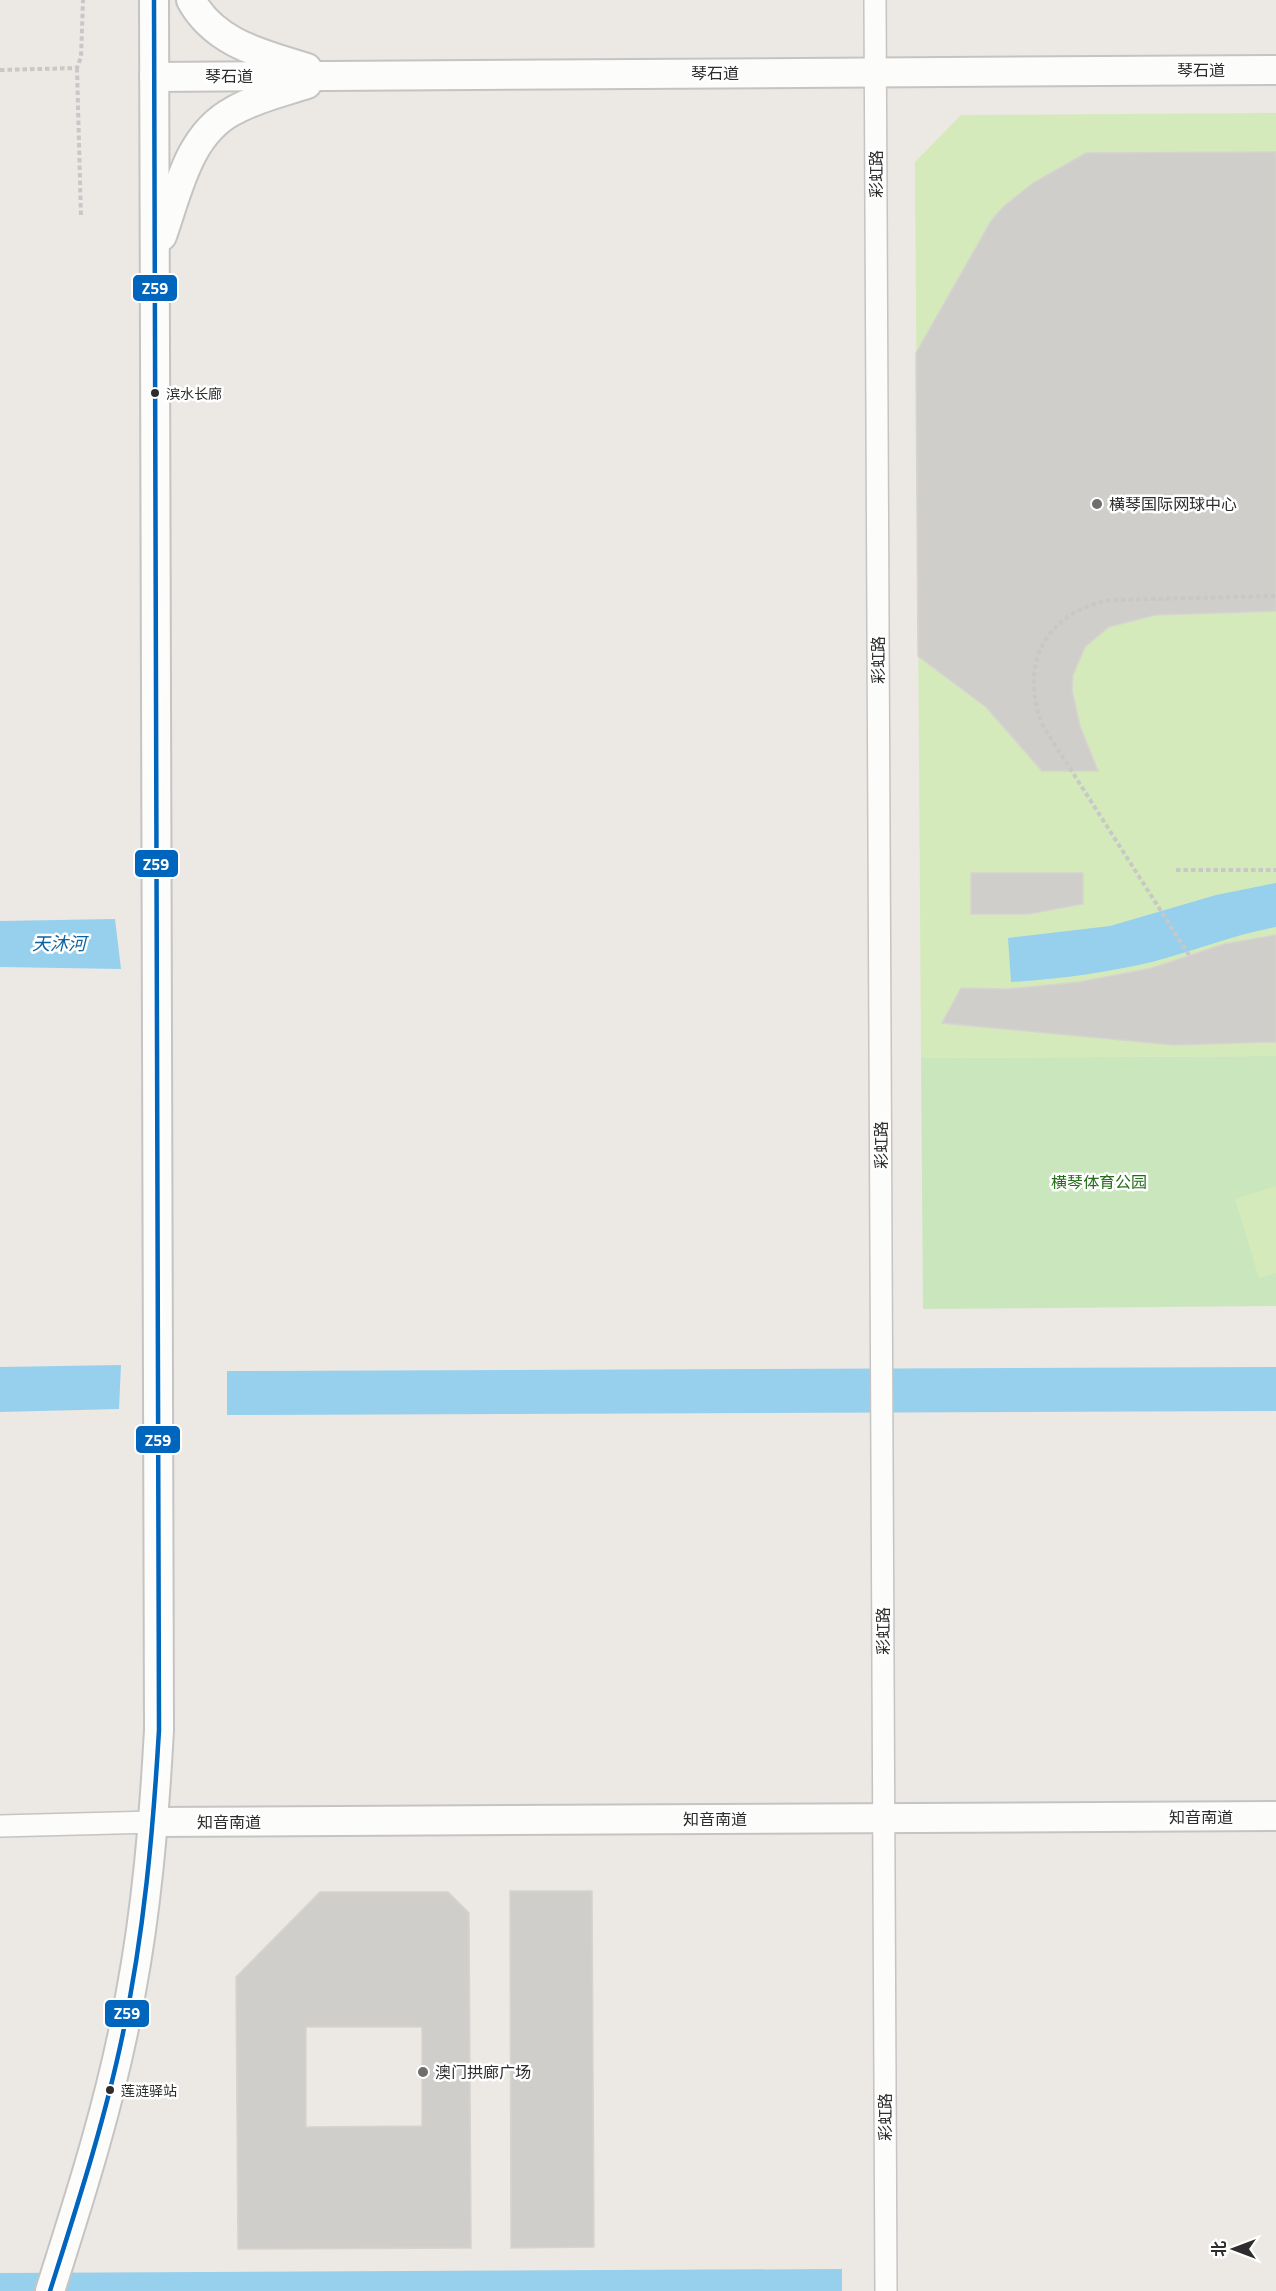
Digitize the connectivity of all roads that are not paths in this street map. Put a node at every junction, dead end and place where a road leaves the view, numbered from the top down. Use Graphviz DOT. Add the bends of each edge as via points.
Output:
graph roads {
  1 [pos="154,0"];
  2 [pos="191,0"];
  3 [pos="875,0"];
  4 [pos="1276,70"];
  5 [pos="876,72"];
  6 [pos="332,76"];
  7 [pos="154,77"];
  8 [pos="155,255"];
  9 [pos="1276,1816"];
  10 [pos="884,1818"];
  11 [pos="154,1822"];
  12 [pos="0,1826"];
  13 [pos="50,2291"];
  14 [pos="886,2291"];
  1 -- 7 [label="main road"];
  2 -- 6 [label="main road" via="210,26 234,43"];
  3 -- 5 [label="street, 彩虹路"];
  4 -- 5 [label="main road, 琴石道"];
  5 -- 6 [label="main road, 琴石道"];
  5 -- 10 [label="street, 彩虹路"];
  6 -- 7 [label="main road, 琴石道"];
  6 -- 8 [label="main road" via="248,104 211,127 187,164"];
  7 -- 8 [label="main road"];
  8 -- 11 [label="main road" via="159,1730"];
  9 -- 10 [label="main road, 知音南道"];
  10 -- 11 [label="main road, 知音南道"];
  10 -- 14 [label="street, 彩虹路"];
  11 -- 12 [label="street"];
  11 -- 13 [label="main road" via="145,1910 116,2063"];
}
